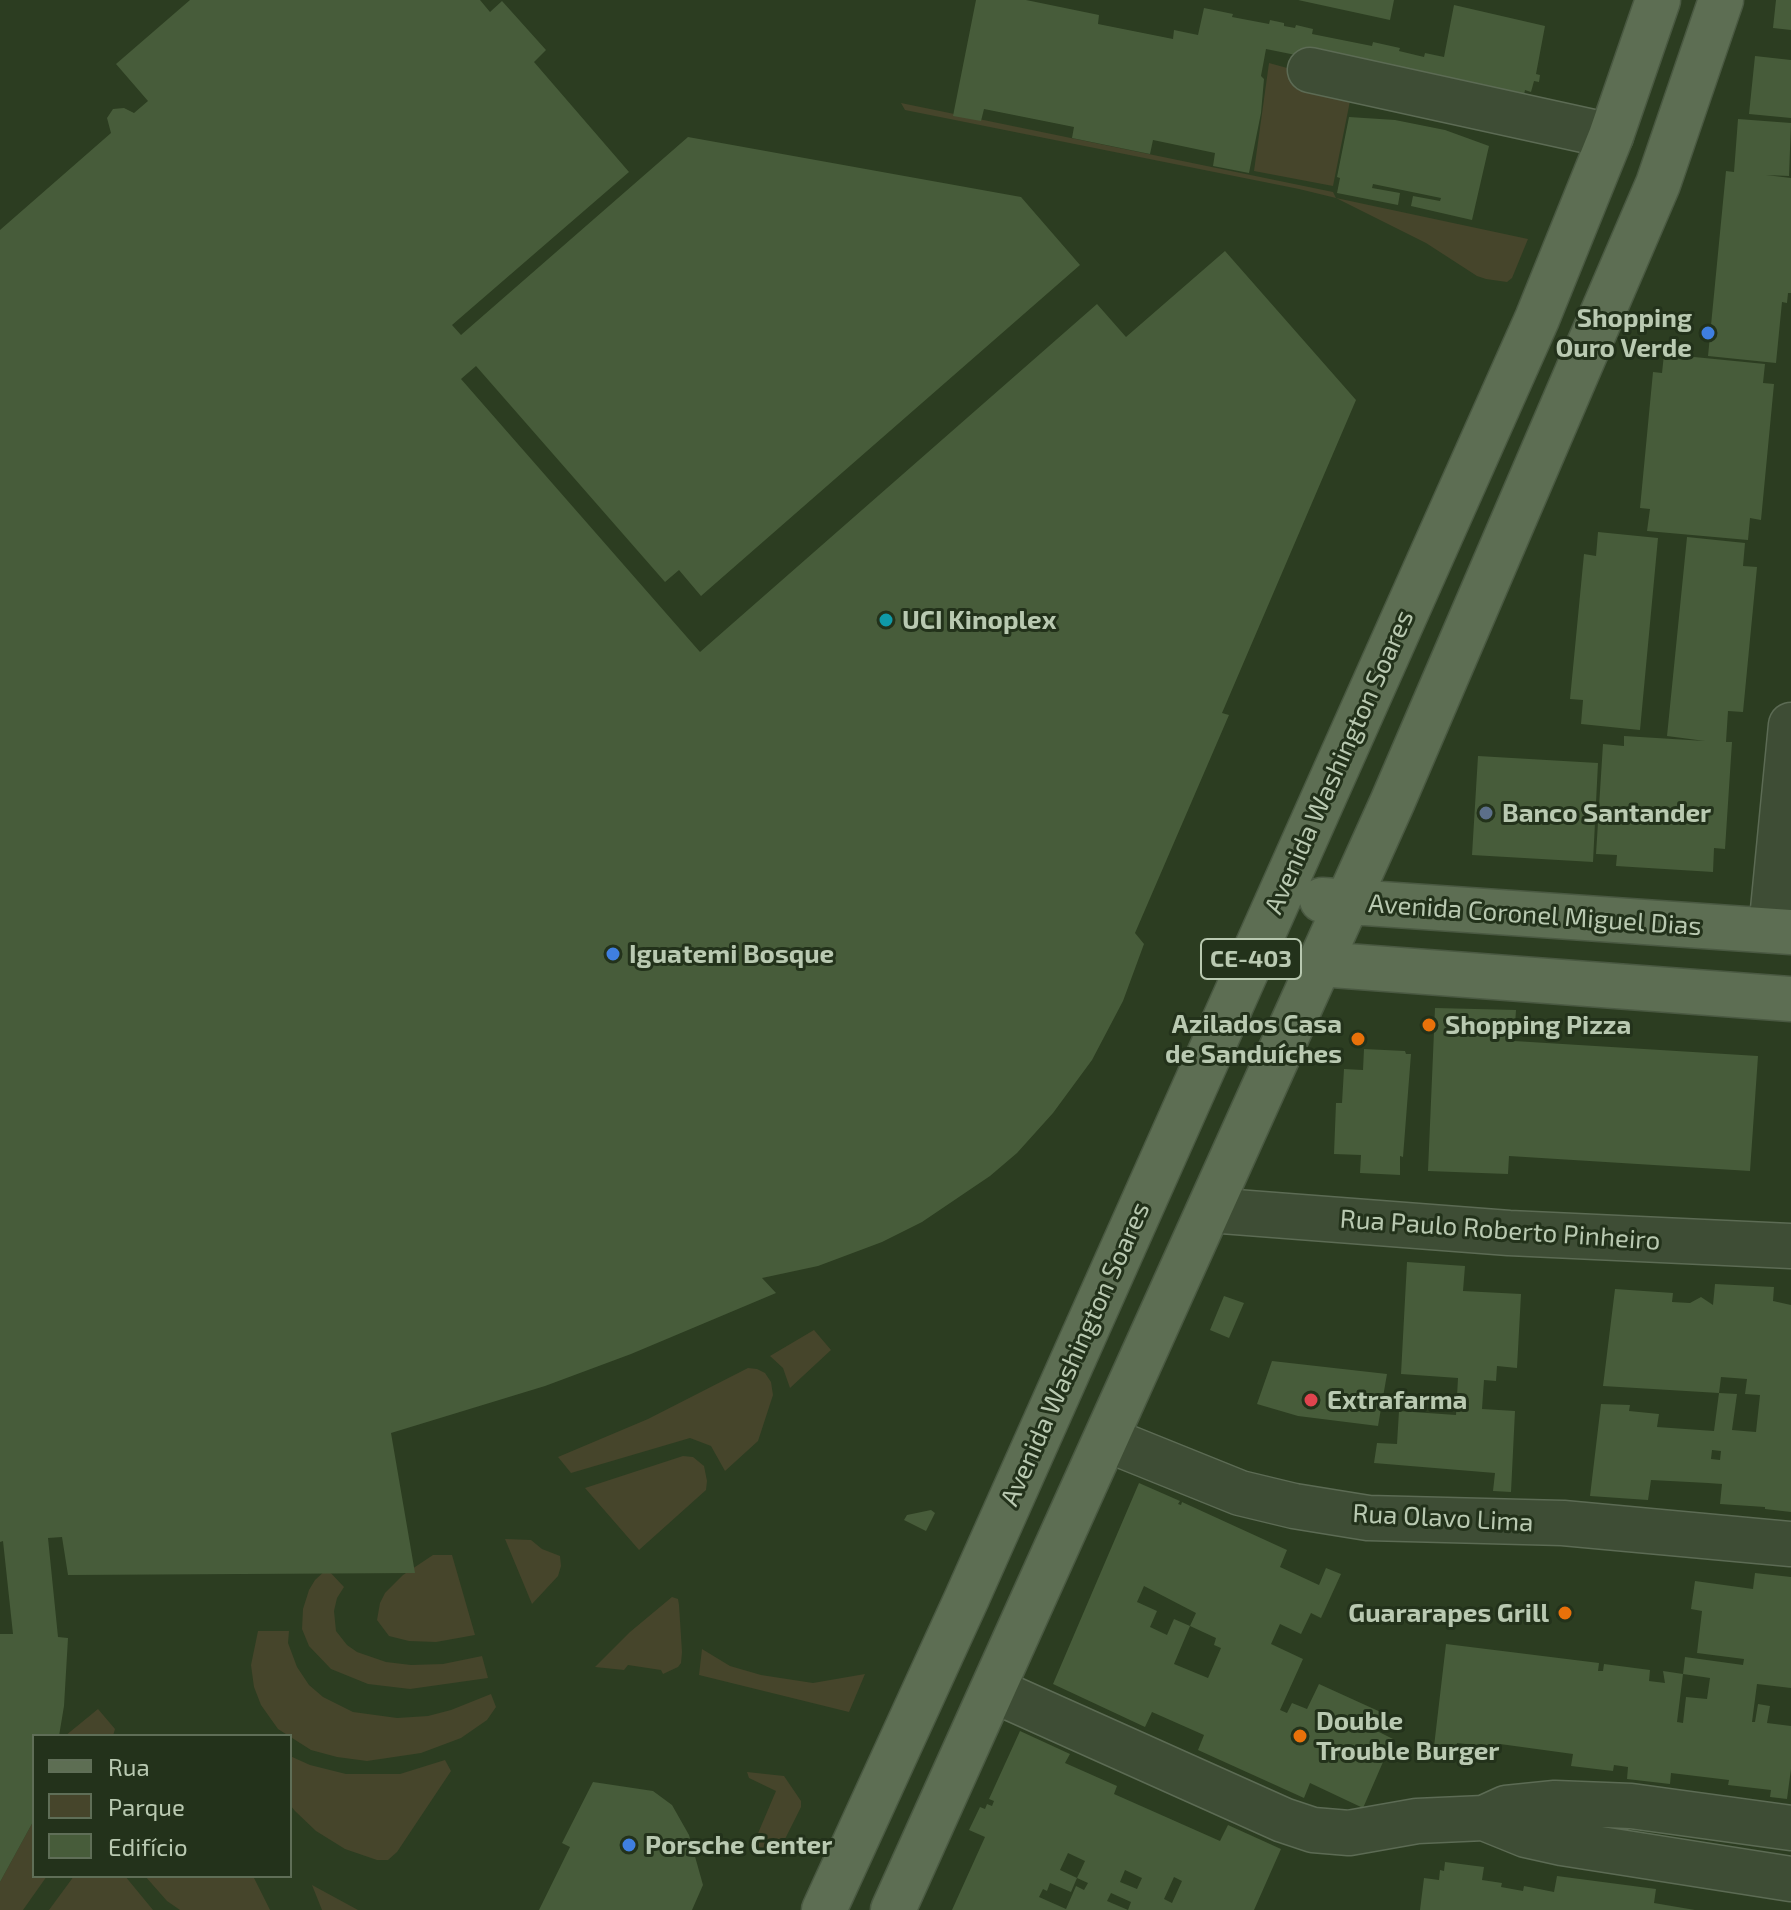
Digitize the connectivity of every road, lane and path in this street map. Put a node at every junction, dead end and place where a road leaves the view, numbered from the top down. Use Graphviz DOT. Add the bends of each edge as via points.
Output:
graph roads {
  1 [pos="1658,0"];
  2 [pos="1721,0"];
  3 [pos="1310,70"];
  4 [pos="1611,136"];
  5 [pos="1791,725"];
  6 [pos="1280,897"];
  7 [pos="1347,902"];
  8 [pos="1781,931"];
  9 [pos="1319,964"];
  10 [pos="1791,999"];
  11 [pos="1209,1210"];
  12 [pos="1791,1246"];
  13 [pos="1106,1439"];
  14 [pos="1791,1544"];
  15 [pos="993,1690"];
  16 [pos="1484,1818"];
  17 [pos="1791,1828"];
  18 [pos="1791,1879"];
  19 [pos="824,1910"];
  20 [pos="893,1910"];
  1 -- 4 [label="main road, Avenida Washington Soares / CE-403"];
  2 -- 7 [label="main road, CE-403" via="1658,184"];
  3 -- 4 [label="street"];
  4 -- 6 [label="main road, Avenida Washington Soares / CE-403" via="1537,319"];
  5 -- 8 [label="street"];
  6 -- 7 [label="main road, Avenida Coronel Miguel Dias"];
  6 -- 19 [label="main road, Avenida Washington Soares / CE-403"];
  7 -- 8 [label="main road, Avenida Coronel Miguel Dias"];
  7 -- 9 [label="main road, CE-403"];
  9 -- 10 [label="main road"];
  9 -- 11 [label="main road, CE-403"];
  11 -- 12 [label="street, Rua Paulo Roberto Pinheiro" via="1509,1233"];
  11 -- 13 [label="main road, CE-403"];
  13 -- 14 [label="street, Rua Olavo Lima" via="1240,1493 1368,1518 1563,1523"];
  13 -- 15 [label="main road, CE-403"];
  15 -- 16 [label="street" via="1313,1830 1349,1833 1417,1821"];
  15 -- 20 [label="main road, CE-403"];
  16 -- 17 [label="street" via="1506,1808 1555,1803 1631,1806"];
  16 -- 18 [label="street" via="1562,1843"];
}
